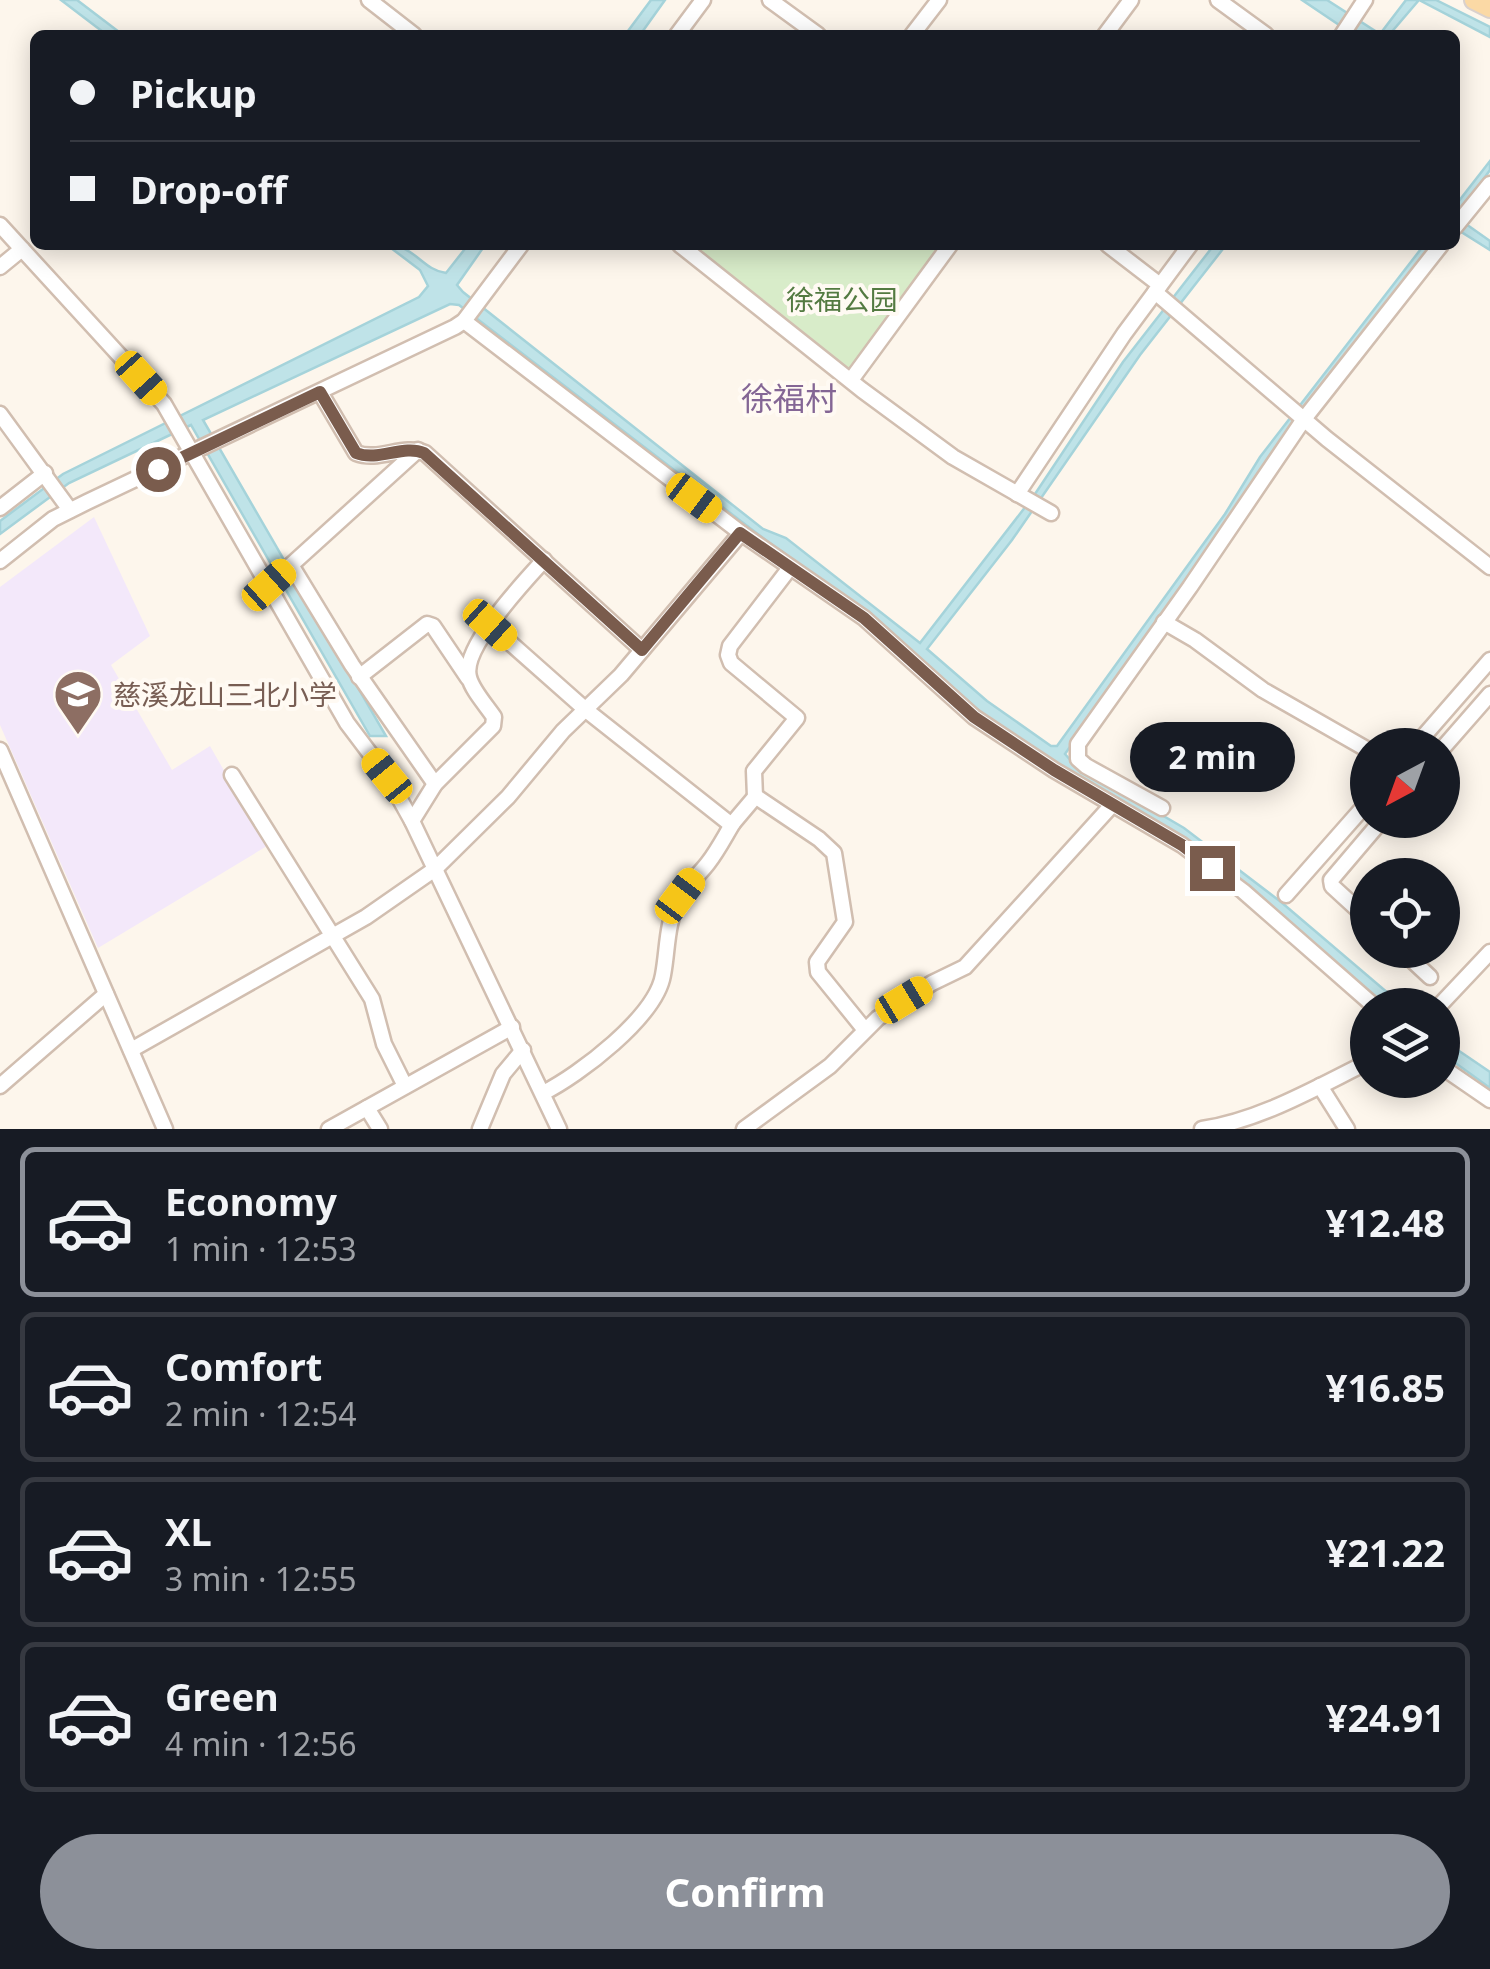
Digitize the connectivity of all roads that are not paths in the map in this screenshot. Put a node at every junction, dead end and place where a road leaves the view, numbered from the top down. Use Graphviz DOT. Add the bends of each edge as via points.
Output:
graph roads {
  1 [pos="369,0"];
  2 [pos="703,0"];
  3 [pos="770,0"];
  4 [pos="938,0"];
  5 [pos="1130,0"];
  6 [pos="1218,0"];
  7 [pos="1365,0"];
  8 [pos="1474,0"];
  9 [pos="1490,8"];
  10 [pos="408,30"];
  11 [pos="681,30"];
  12 [pos="811,30"];
  13 [pos="916,30"];
  14 [pos="1109,30"];
  15 [pos="1259,30"];
  16 [pos="1345,30"];
  17 [pos="1490,184"];
  18 [pos="1460,221"];
  19 [pos="0,225"];
  20 [pos="22,249"];
  21 [pos="517,250"];
  22 [pos="686,250"];
  23 [pos="946,250"];
  24 [pos="1114,250"];
  25 [pos="1186,250"];
  26 [pos="1436,250"];
  27 [pos="0,267"];
  28 [pos="1158,288"];
  29 [pos="464,321"];
  30 [pos="851,380"];
  31 [pos="320,392"];
  32 [pos="0,414"];
  33 [pos="1304,419"];
  34 [pos="418,450"];
  35 [pos="194,452"];
  36 [pos="45,473"];
  37 [pos="1017,494"];
  38 [pos="0,508"];
  39 [pos="70,510"];
  40 [pos="1051,514"];
  41 [pos="740,533"];
  42 [pos="544,560"];
  43 [pos="0,561"];
  44 [pos="291,566"];
  45 [pos="1490,566"];
  46 [pos="790,569"];
  47 [pos="269,585"];
  48 [pos="1164,622"];
  49 [pos="490,625"];
  50 [pos="642,650"];
  51 [pos="1490,660"];
  52 [pos="359,676"];
  53 [pos="468,678"];
  54 [pos="1490,694"];
  55 [pos="586,710"];
  56 [pos="1431,728"];
  57 [pos="1460,728"];
  58 [pos="1350,740"];
  59 [pos="0,750"];
  60 [pos="232,775"];
  61 [pos="435,784"];
  62 [pos="755,797"];
  63 [pos="1112,805"];
  64 [pos="1162,808"];
  65 [pos="412,821"];
  66 [pos="1350,822"];
  67 [pos="733,823"];
  68 [pos="1367,838"];
  69 [pos="435,869"];
  70 [pos="1286,895"];
  71 [pos="1350,902"];
  72 [pos="332,936"];
  73 [pos="1490,952"];
  74 [pos="1421,968"];
  75 [pos="1430,976"];
  76 [pos="1354,988"];
  77 [pos="1456,988"];
  78 [pos="106,994"];
  79 [pos="512,1028"];
  80 [pos="866,1030"];
  81 [pos="131,1050"];
  82 [pos="523,1050"];
  83 [pos="1350,1071"];
  84 [pos="1460,1079"];
  85 [pos="0,1086"];
  86 [pos="406,1086"];
  87 [pos="1320,1086"];
  88 [pos="543,1093"];
  89 [pos="1490,1100"];
  90 [pos="367,1108"];
  91 [pos="1219,1128"];
  92 [pos="165,1129"];
  93 [pos="329,1129"];
  94 [pos="380,1129"];
  95 [pos="480,1129"];
  96 [pos="558,1129"];
  97 [pos="744,1129"];
  98 [pos="1202,1129"];
  99 [pos="1347,1129"];
  1 -- 10 [label="street"];
  2 -- 11 [label="street"];
  3 -- 12 [label="street"];
  4 -- 13 [label="street"];
  5 -- 14 [label="street"];
  6 -- 15 [label="street"];
  7 -- 16 [label="street"];
  8 -- 9 [label="main road"];
  17 -- 18 [label="street"];
  19 -- 20 [label="street"];
  20 -- 27 [label="street"];
  20 -- 35 [label="street" via="164,404"];
  21 -- 29 [label="street"];
  22 -- 30 [label="street"];
  23 -- 30 [label="street"];
  24 -- 28 [label="street"];
  25 -- 28 [label="street"];
  26 -- 33 [label="street"];
  28 -- 33 [label="street"];
  28 -- 37 [label="street"];
  29 -- 31 [label="street"];
  29 -- 41 [label="street"];
  30 -- 37 [label="street"];
  31 -- 34 [label="street" via="356,453"];
  31 -- 35 [label="street"];
  32 -- 36 [label="street"];
  33 -- 45 [label="street"];
  33 -- 48 [label="street"];
  34 -- 42 [label="street"];
  34 -- 44 [label="street"];
  35 -- 39 [label="street"];
  35 -- 47 [label="street"];
  36 -- 38 [label="street"];
  36 -- 39 [label="street"];
  37 -- 40 [label="street"];
  39 -- 43 [label="street"];
  41 -- 46 [label="street"];
  41 -- 50 [label="street"];
  42 -- 49 [label="street"];
  42 -- 50 [label="street"];
  44 -- 47 [label="street"];
  44 -- 52 [label="street"];
  46 -- 62 [label="street" via="728,655 797,718 754,772"];
  46 -- 63 [label="street" via="864,618 974,717"];
  47 -- 65 [label="street"];
  48 -- 58 [label="street"];
  48 -- 64 [label="street" via="1078,744 1086,766"];
  49 -- 53 [label="street"];
  49 -- 55 [label="street"];
  50 -- 55 [label="street"];
  51 -- 56 [label="street"];
  52 -- 53 [label="street" via="427,624"];
  52 -- 61 [label="street"];
  53 -- 61 [label="street" via="494,717 493,726"];
  54 -- 57 [label="street"];
  55 -- 67 [label="street"];
  55 -- 69 [label="street"];
  59 -- 78 [label="street"];
  60 -- 72 [label="street"];
  61 -- 65 [label="street"];
  62 -- 67 [label="street"];
  62 -- 80 [label="street" via="834,854 845,922 818,972"];
  63 -- 76 [label="street" via="1243,891"];
  63 -- 80 [label="street" via="964,967"];
  65 -- 69 [label="street"];
  66 -- 70 [label="street"];
  67 -- 88 [label="street" via="680,896 668,924 663,974 649,1002 594,1061"];
  68 -- 71 [label="street" via="1331,880"];
  69 -- 72 [label="street"];
  69 -- 79 [label="street"];
  72 -- 81 [label="street"];
  72 -- 86 [label="street" via="372,999 384,1044"];
  73 -- 77 [label="street"];
  74 -- 75 [label="street"];
  78 -- 81 [label="street"];
  78 -- 85 [label="street"];
  79 -- 82 [label="street"];
  79 -- 86 [label="street"];
  80 -- 97 [label="street" via="830,1066"];
  81 -- 92 [label="street"];
  82 -- 88 [label="street"];
  82 -- 95 [label="street" via="504,1074"];
  83 -- 87 [label="street"];
  84 -- 89 [label="street"];
  86 -- 90 [label="street"];
  87 -- 91 [label="street"];
  87 -- 99 [label="street"];
  88 -- 96 [label="street"];
  90 -- 93 [label="street"];
  90 -- 94 [label="street"];
  91 -- 98 [label="street"];
}
